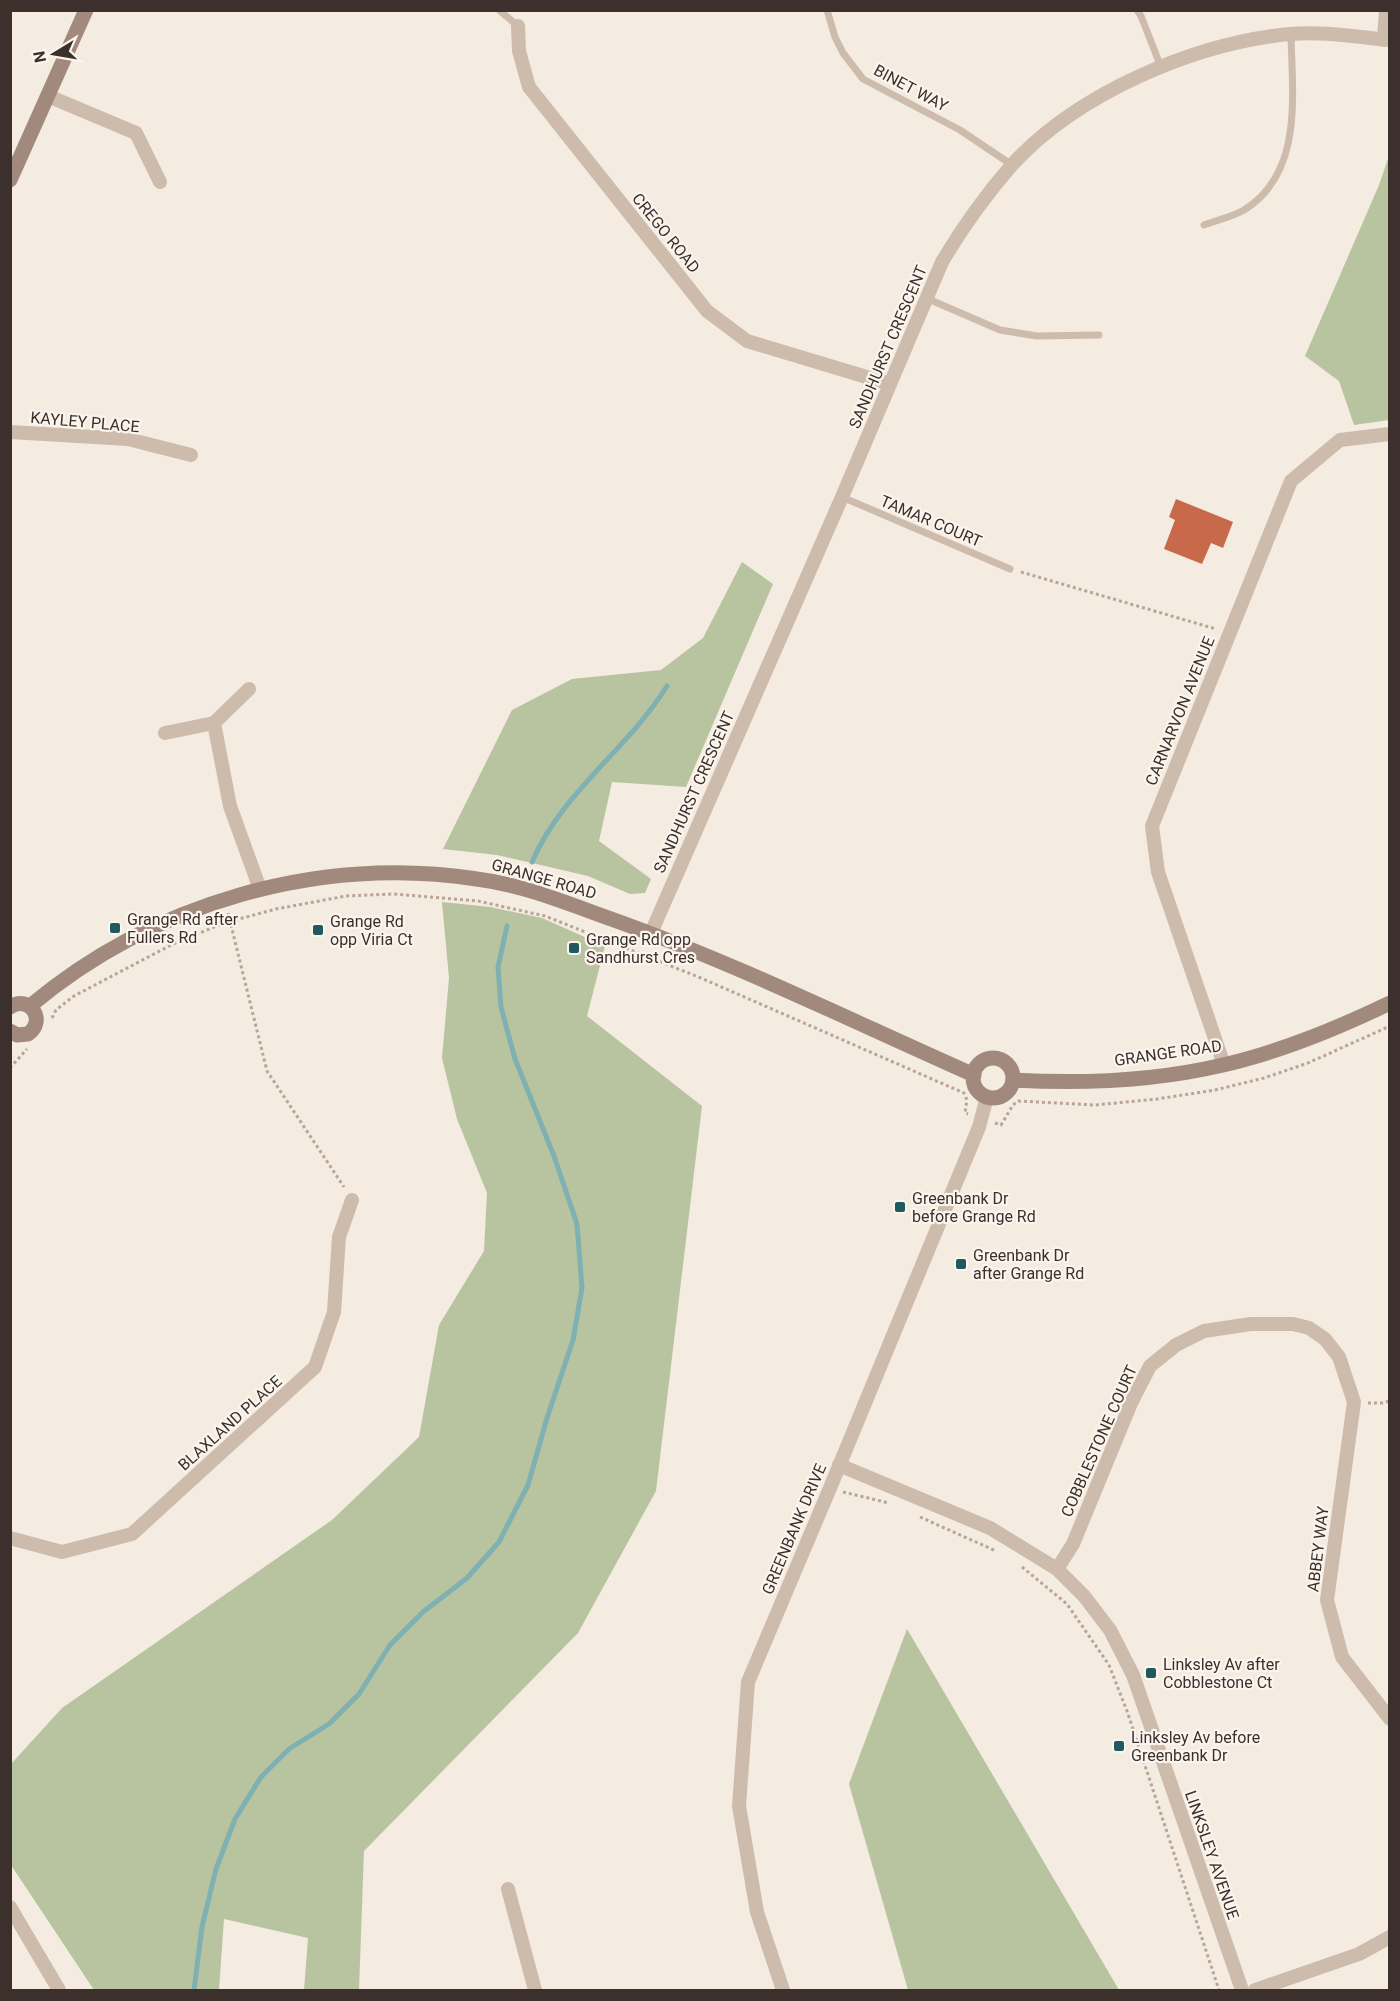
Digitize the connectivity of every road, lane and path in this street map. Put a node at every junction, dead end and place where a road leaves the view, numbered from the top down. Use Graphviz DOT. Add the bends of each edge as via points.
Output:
graph roads {
  1 [pos="86,10"];
  2 [pos="499,10"];
  3 [pos="827,10"];
  4 [pos="1137,10"];
  5 [pos="1386,10"];
  6 [pos="518,26"];
  7 [pos="1291,34"];
  8 [pos="1387,40"];
  9 [pos="1161,67"];
  10 [pos="48,96"];
  11 [pos="1012,165"];
  12 [pos="10,180"];
  13 [pos="160,182"];
  14 [pos="1204,225"];
  15 [pos="925,298"];
  16 [pos="1099,335"];
  17 [pos="890,384"];
  18 [pos="10,432"];
  19 [pos="1389,434"];
  20 [pos="191,455"];
  21 [pos="842,497"];
  22 [pos="1010,569"];
  23 [pos="1208,627"];
  24 [pos="249,689"];
  25 [pos="214,723"];
  26 [pos="165,733"];
  27 [pos="260,889"];
  28 [pos="225,900"];
  29 [pos="231,921"];
  30 [pos="651,933"];
  31 [pos="1389,1005"];
  32 [pos="30,1006"];
  33 [pos="10,1007"];
  34 [pos="48,1026"];
  35 [pos="1389,1026"];
  36 [pos="10,1031"];
  37 [pos="34,1042"];
  38 [pos="1224,1065"];
  39 [pos="10,1068"];
  40 [pos="974,1075"];
  41 [pos="1013,1080"];
  42 [pos="987,1097"];
  43 [pos="981,1118"];
  44 [pos="352,1200"];
  45 [pos="1389,1401"];
  46 [pos="1354,1402"];
  47 [pos="839,1465"];
  48 [pos="830,1488"];
  49 [pos="891,1504"];
  50 [pos="913,1514"];
  51 [pos="10,1538"];
  52 [pos="1000,1553"];
  53 [pos="1021,1565"];
  54 [pos="1057,1569"];
  55 [pos="1389,1719"];
  56 [pos="508,1889"];
  57 [pos="10,1907"];
  58 [pos="1389,1937"];
  59 [pos="59,1990"];
  60 [pos="535,1990"];
  61 [pos="783,1990"];
  62 [pos="1220,1990"];
  63 [pos="1242,1990"];
  64 [pos="1255,1990"];
  1 -- 10 [label="street"];
  2 -- 6 [label="lane, CREGO ROAD"];
  3 -- 11 [label="lane, BINET WAY" via="839,45 863,79 960,130"];
  4 -- 9 [label="lane"];
  5 -- 8 [label="street"];
  6 -- 17 [label="street, CREGO ROAD" via="519,51 529,87 707,311 747,341"];
  7 -- 8 [label="street, SANDHURST CRESCENT"];
  7 -- 9 [label="street, SANDHURST CRESCENT" via="1253,39"];
  7 -- 14 [label="lane" via="1293,115 1289,147 1276,177 1244,209"];
  9 -- 11 [label="street, SANDHURST CRESCENT" via="1087,104 1049,131"];
  10 -- 12 [label="street"];
  10 -- 13 [label="street" via="136,133"];
  11 -- 15 [label="street, SANDHURST CRESCENT" via="963,227"];
  15 -- 16 [label="lane" via="1000,330 1036,336"];
  15 -- 17 [label="street, SANDHURST CRESCENT"];
  17 -- 21 [label="street, SANDHURST CRESCENT"];
  18 -- 20 [label="street, KAYLEY PLACE" via="128,439"];
  19 -- 38 [label="street, CARNARVON AVENUE" via="1340,440 1291,481 1152,826 1158,872"];
  21 -- 22 [label="lane, TAMAR COURT"];
  21 -- 30 [label="street, SANDHURST CRESCENT"];
  22 -- 23 [label="path"];
  24 -- 25 [label="street"];
  25 -- 26 [label="street"];
  25 -- 27 [label="street" via="230,806"];
  27 -- 28 [label="street, GRANGE ROAD"];
  27 -- 30 [label="street, GRANGE ROAD" via="337,875 419,873 479,879 543,894"];
  28 -- 29 [label="path"];
  28 -- 32 [label="street, GRANGE ROAD" via="176,917 128,941 63,979"];
  29 -- 34 [label="path" via="173,944 74,996 57,1010"];
  29 -- 43 [label="path" via="346,896 394,894 478,900 545,916 701,978 964,1093 965,1113"];
  29 -- 44 [label="path" via="267,1071"];
  30 -- 40 [label="street, GRANGE ROAD" via="852,1018"];
  31 -- 38 [label="street, GRANGE ROAD" via="1319,1035"];
  32 -- 33 [label="street" via="21,1003"];
  32 -- 36 [label="street" via="37,1018 33,1031 22,1035"];
  35 -- 43 [label="path" via="1308,1064 1215,1090 1095,1105 1024,1100 1013,1104 1001,1125"];
  37 -- 39 [label="path"];
  38 -- 41 [label="street, GRANGE ROAD" via="1122,1080"];
  40 -- 41 [label="street" via="981,1062 996,1058 1009,1066"];
  40 -- 42 [label="street" via="977,1090"];
  41 -- 42 [label="street" via="1005,1095"];
  42 -- 43 [label="street, GREENBANK DRIVE"];
  43 -- 47 [label="street, GREENBANK DRIVE"];
  44 -- 51 [label="street, BLAXLAND PLACE" via="339,1237 334,1312 315,1367 132,1534 62,1552"];
  45 -- 46 [label="path"];
  46 -- 54 [label="street, COBBLESTONE COURT" via="1340,1357 1309,1328 1251,1324 1204,1331 1176,1345 1150,1366 1073,1544"];
  46 -- 55 [label="street, ABBEY WAY" via="1327,1600 1342,1657"];
  47 -- 48 [label="street, GREENBANK DRIVE"];
  47 -- 54 [label="street, LINKSLEY AVENUE" via="990,1528"];
  48 -- 49 [label="path"];
  48 -- 61 [label="street, GREENBANK DRIVE" via="748,1682 739,1806 757,1912"];
  50 -- 52 [label="path"];
  53 -- 62 [label="path" via="1067,1604 1109,1665"];
  54 -- 63 [label="street, LINKSLEY AVENUE" via="1110,1630 1133,1675"];
  56 -- 60 [label="street"];
  57 -- 59 [label="street"];
  58 -- 64 [label="street" via="1359,1954"];
}
